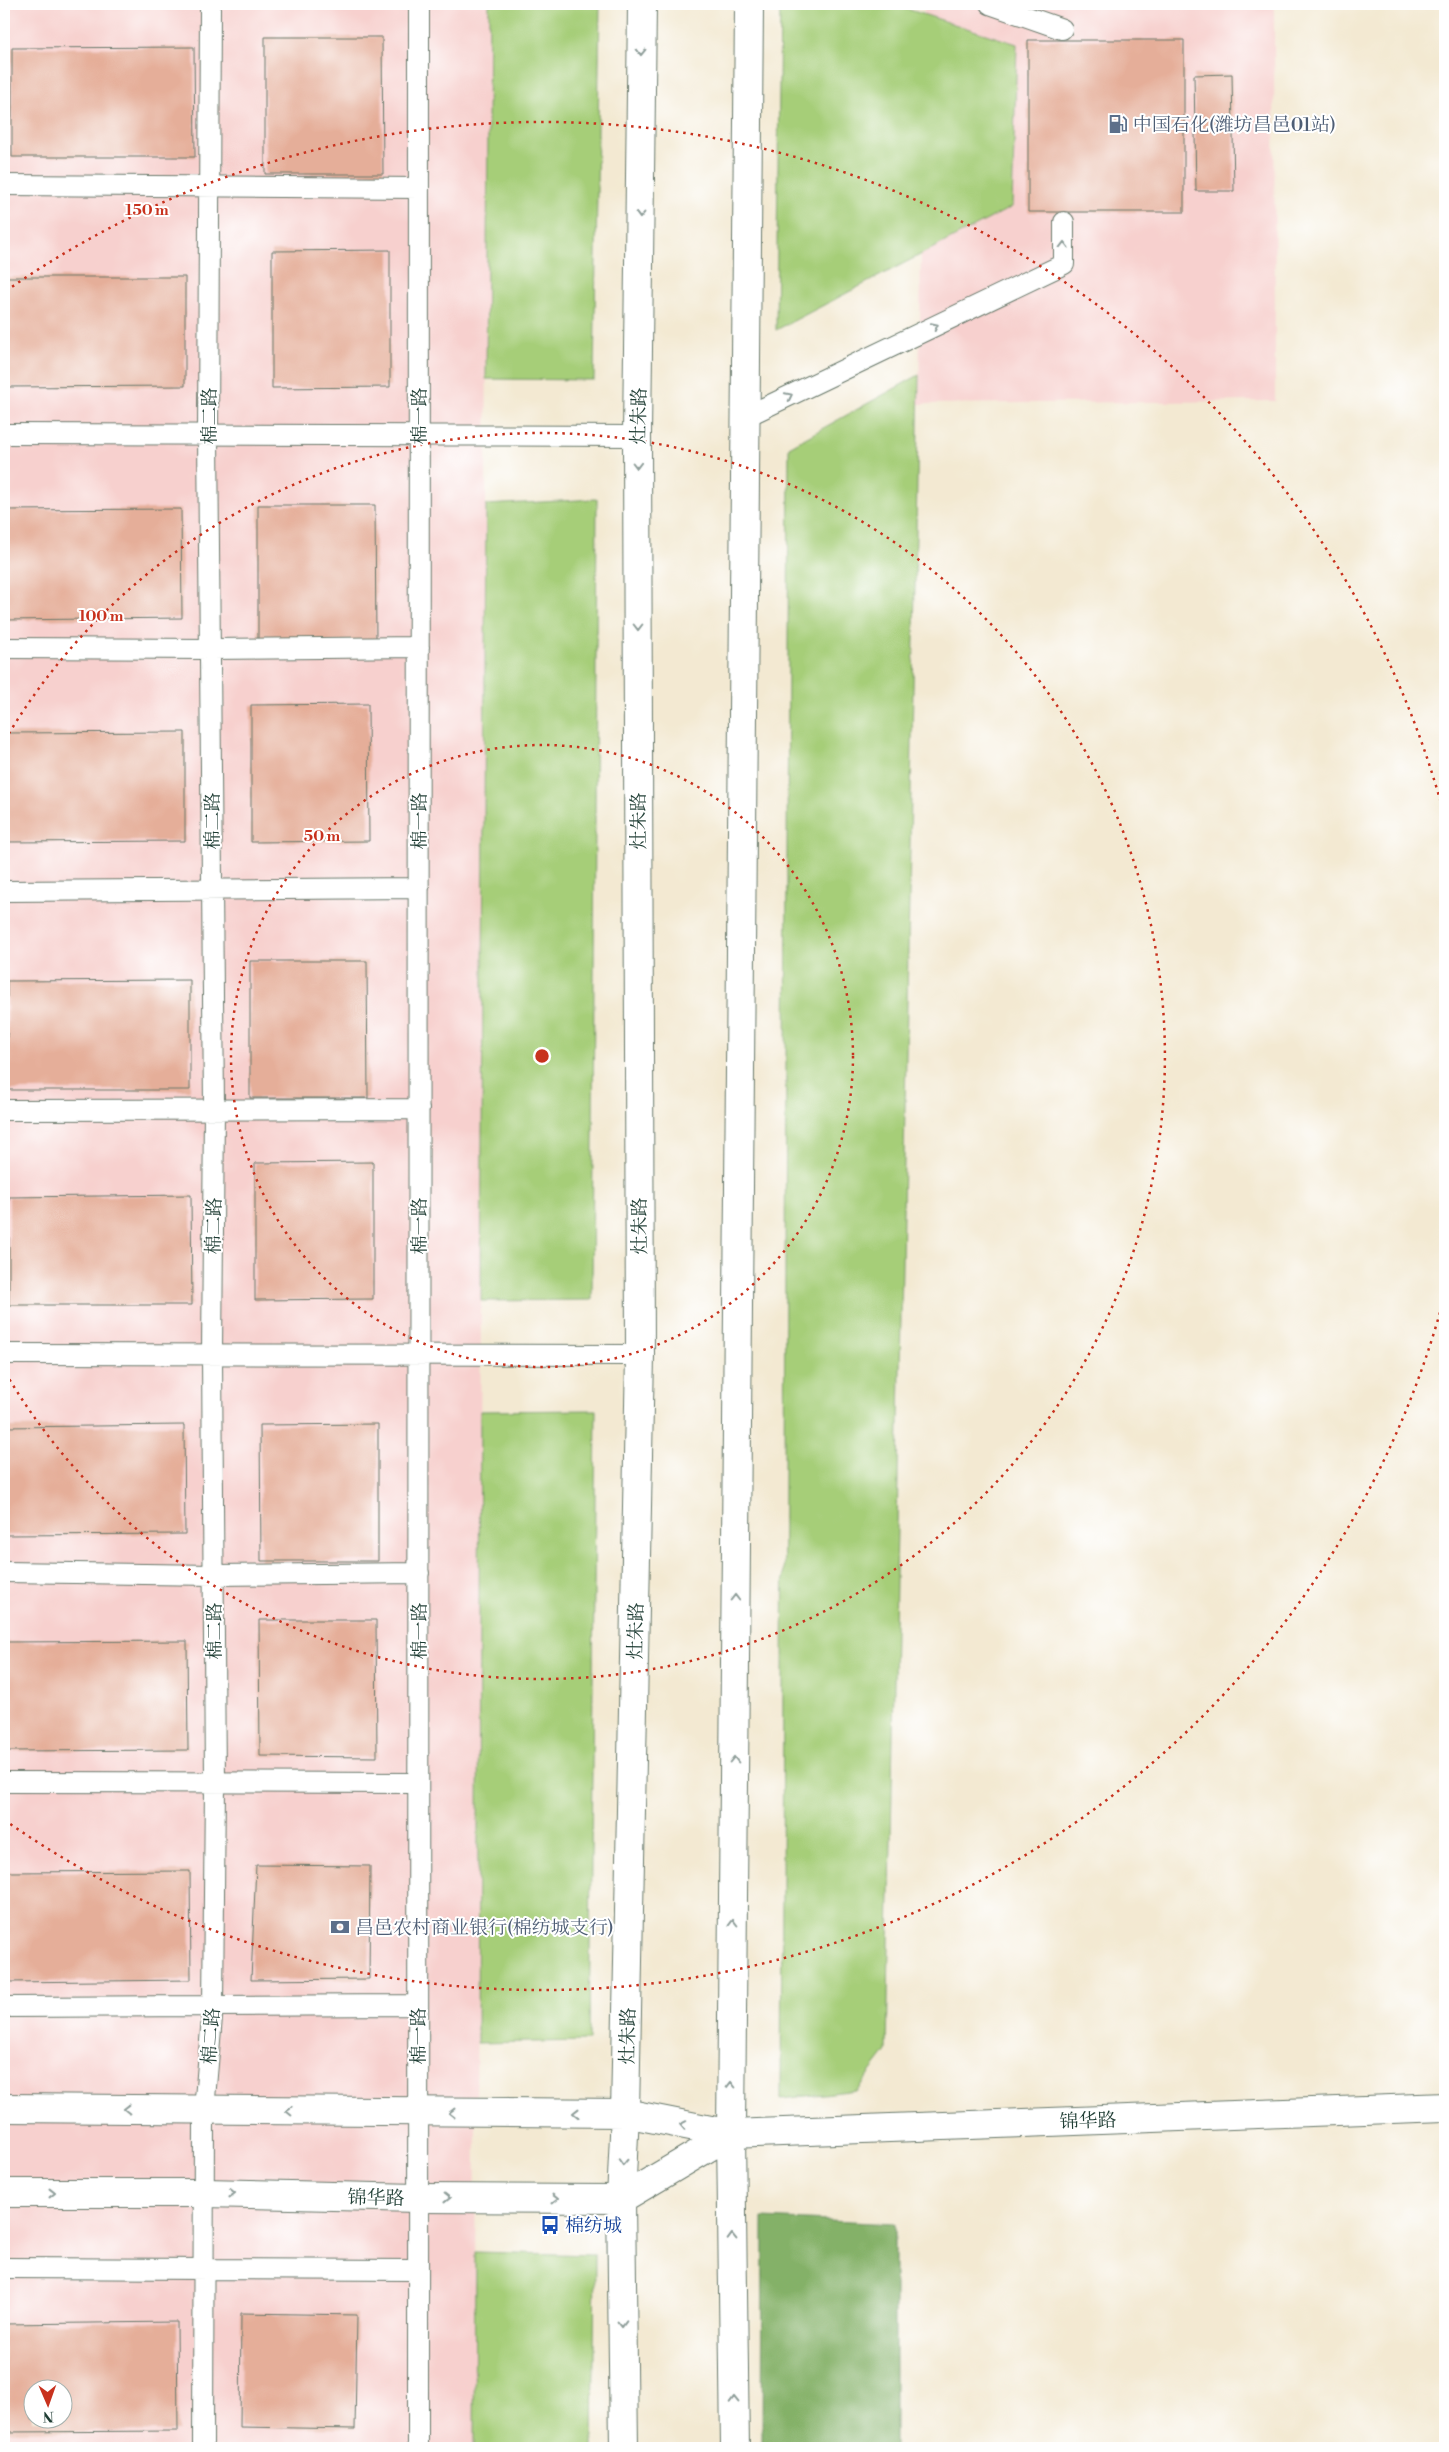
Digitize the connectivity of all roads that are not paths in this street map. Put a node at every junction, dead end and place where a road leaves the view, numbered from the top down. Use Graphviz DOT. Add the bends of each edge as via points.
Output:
graph roads {
  1 [pos="210,4"];
  2 [pos="419,4"];
  3 [pos="642,4"];
  4 [pos="749,4"];
  5 [pos="990,4"];
  6 [pos="1062,29"];
  7 [pos="4,185"];
  8 [pos="209,186"];
  9 [pos="419,188"];
  10 [pos="1064,222"];
  11 [pos="745,417"];
  12 [pos="4,434"];
  13 [pos="208,435"];
  14 [pos="419,436"];
  15 [pos="637,436"];
  16 [pos="419,647"];
  17 [pos="4,648"];
  18 [pos="212,649"];
  19 [pos="419,888"];
  20 [pos="213,890"];
  21 [pos="4,891"];
  22 [pos="214,1107"];
  23 [pos="419,1108"];
  24 [pos="4,1110"];
  25 [pos="4,1354"];
  26 [pos="212,1354"];
  27 [pos="419,1355"];
  28 [pos="640,1355"];
  29 [pos="4,1572"];
  30 [pos="419,1572"];
  31 [pos="214,1575"];
  32 [pos="4,1782"];
  33 [pos="215,1784"];
  34 [pos="418,1784"];
  35 [pos="418,2005"];
  36 [pos="213,2006"];
  37 [pos="4,2007"];
  38 [pos="1445,2107"];
  39 [pos="4,2108"];
  40 [pos="204,2110"];
  41 [pos="418,2113"];
  42 [pos="625,2113"];
  43 [pos="731,2134"];
  44 [pos="4,2193"];
  45 [pos="204,2193"];
  46 [pos="418,2198"];
  47 [pos="621,2199"];
  48 [pos="4,2268"];
  49 [pos="204,2269"];
  50 [pos="418,2270"];
  51 [pos="203,2448"];
  52 [pos="418,2448"];
  53 [pos="624,2448"];
  54 [pos="735,2448"];
  1 -- 8 [label="lane, 棉二路"];
  2 -- 9 [label="lane, 棉一路"];
  3 -- 15 [label="main road, 灶朱路, one-way"];
  4 -- 11 [label="main road"];
  5 -- 6 [label="lane"];
  7 -- 8 [label="lane"];
  8 -- 9 [label="lane"];
  8 -- 13 [label="lane, 棉二路"];
  9 -- 14 [label="lane, 棉一路"];
  11 -- 10 [label="lane, one-way" via="1064,264"];
  43 -- 11 [label="main road, one-way"];
  12 -- 13 [label="lane"];
  13 -- 14 [label="lane"];
  13 -- 18 [label="lane, 棉二路"];
  14 -- 15 [label="lane"];
  14 -- 16 [label="lane, 棉一路"];
  15 -- 28 [label="main road, 灶朱路, one-way"];
  16 -- 18 [label="lane"];
  16 -- 19 [label="lane, 棉一路"];
  17 -- 18 [label="lane"];
  18 -- 20 [label="lane, 棉二路"];
  19 -- 20 [label="lane"];
  19 -- 23 [label="lane, 棉一路"];
  20 -- 21 [label="lane"];
  20 -- 22 [label="lane, 棉二路"];
  22 -- 23 [label="lane"];
  22 -- 24 [label="lane"];
  22 -- 26 [label="lane, 棉二路"];
  23 -- 27 [label="lane, 棉一路"];
  25 -- 26 [label="lane"];
  26 -- 27 [label="lane"];
  26 -- 31 [label="lane, 棉二路"];
  27 -- 28 [label="lane"];
  27 -- 30 [label="lane, 棉一路"];
  28 -- 42 [label="main road, 灶朱路"];
  29 -- 31 [label="lane"];
  30 -- 31 [label="lane"];
  30 -- 34 [label="lane, 棉一路"];
  31 -- 33 [label="lane, 棉二路"];
  32 -- 33 [label="lane"];
  33 -- 34 [label="lane"];
  33 -- 36 [label="lane, 棉二路"];
  34 -- 35 [label="lane, 棉一路"];
  35 -- 36 [label="lane"];
  35 -- 41 [label="lane, 棉一路"];
  36 -- 37 [label="lane"];
  36 -- 40 [label="lane, 棉二路"];
  38 -- 43 [label="main road, 锦华路"];
  40 -- 39 [label="main road, 锦华路, one-way"];
  41 -- 40 [label="main road, 锦华路, one-way"];
  40 -- 45 [label="lane, 棉二路"];
  42 -- 41 [label="main road, 锦华路, one-way"];
  41 -- 46 [label="lane, 棉一路"];
  43 -- 42 [label="main road, 锦华路, one-way"];
  42 -- 47 [label="main road, 灶朱路, one-way"];
  43 -- 47 [label="main road, 锦华路"];
  54 -- 43 [label="main road, one-way"];
  44 -- 45 [label="main road, 锦华路, one-way"];
  45 -- 46 [label="main road, 锦华路, one-way"];
  45 -- 49 [label="lane, 棉二路"];
  46 -- 47 [label="main road, 锦华路, one-way"];
  46 -- 50 [label="lane, 棉一路"];
  47 -- 53 [label="main road, 灶朱路, one-way"];
  48 -- 49 [label="lane"];
  49 -- 50 [label="lane"];
  49 -- 51 [label="lane, 棉二路"];
  50 -- 52 [label="lane, 棉一路"];
}
